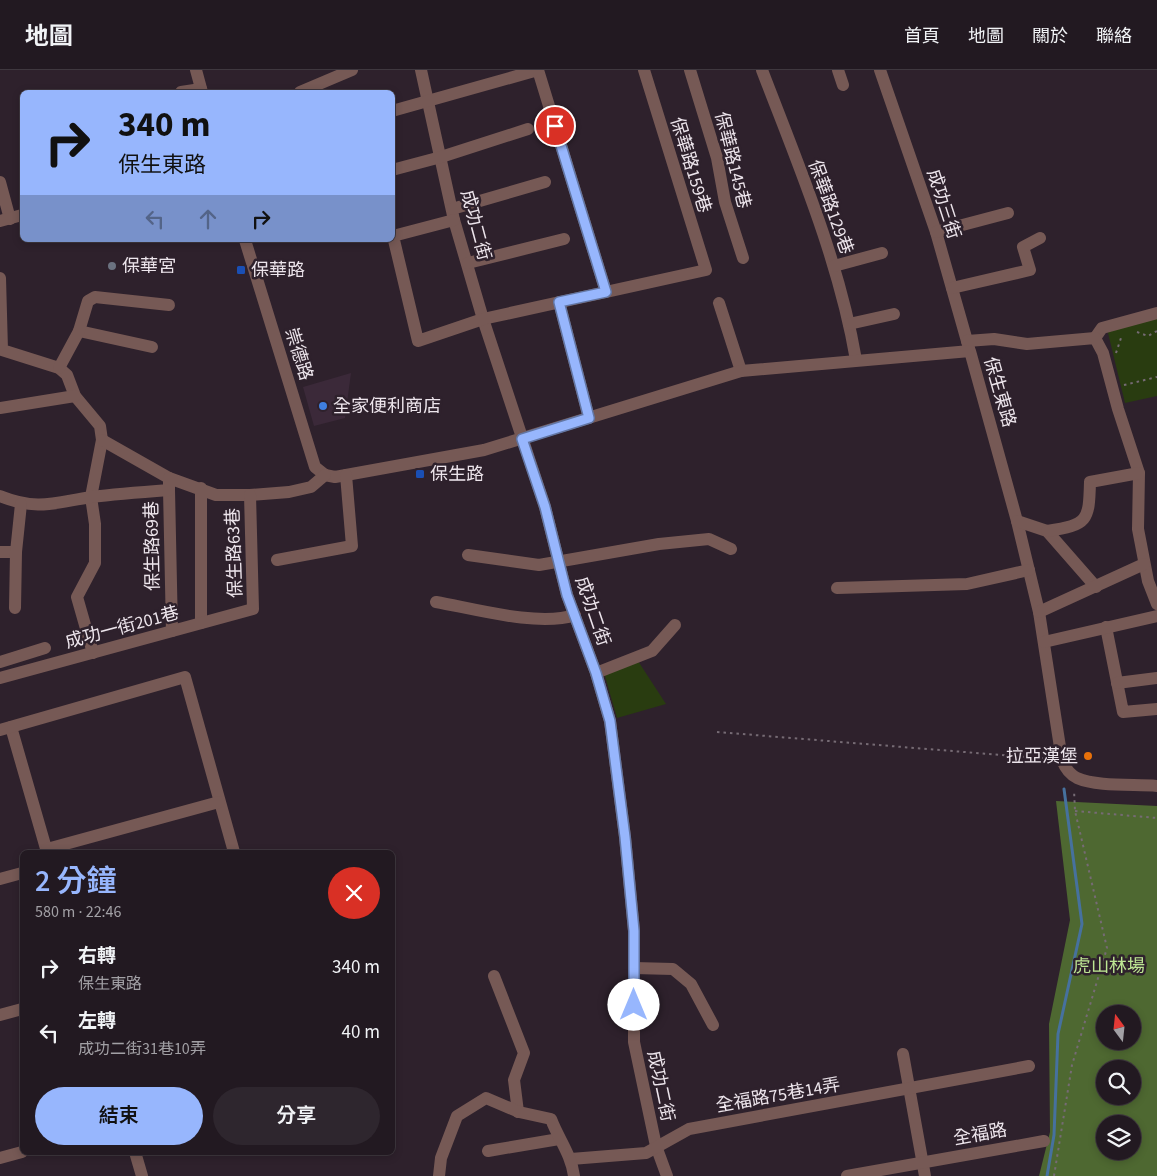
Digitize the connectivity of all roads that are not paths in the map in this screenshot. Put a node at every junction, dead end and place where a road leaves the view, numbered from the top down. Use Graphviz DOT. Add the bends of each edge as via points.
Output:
graph roads {
  1 [pos="196,70"];
  2 [pos="352,70"];
  3 [pos="421,70"];
  4 [pos="538,70"];
  5 [pos="644,70"];
  6 [pos="690,70"];
  7 [pos="762,70"];
  8 [pos="838,70"];
  9 [pos="880,70"];
  10 [pos="843,85"];
  11 [pos="202,90"];
  12 [pos="305,90"];
  13 [pos="428,101"];
  14 [pos="395,110"];
  15 [pos="528,129"];
  16 [pos="440,157"];
  17 [pos="395,169"];
  18 [pos="0,182"];
  19 [pos="545,182"];
  20 [pos="1008,213"];
  21 [pos="453,215"];
  22 [pos="20,216"];
  23 [pos="5,220"];
  24 [pos="936,232"];
  25 [pos="395,235"];
  26 [pos="1040,238"];
  27 [pos="564,239"];
  28 [pos="246,242"];
  29 [pos="394,242"];
  30 [pos="882,253"];
  31 [pos="742,258"];
  32 [pos="468,263"];
  33 [pos="834,266"];
  34 [pos="0,278"];
  35 [pos="952,288"];
  36 [pos="606,292"];
  37 [pos="559,302"];
  38 [pos="719,303"];
  39 [pos="169,305"];
  40 [pos="1157,312"];
  41 [pos="894,314"];
  42 [pos="483,319"];
  43 [pos="850,324"];
  44 [pos="79,331"];
  45 [pos="1095,338"];
  46 [pos="968,346"];
  47 [pos="152,347"];
  48 [pos="856,360"];
  49 [pos="60,368"];
  50 [pos="741,371"];
  51 [pos="75,396"];
  52 [pos="0,408"];
  53 [pos="589,418"];
  54 [pos="522,439"];
  55 [pos="102,440"];
  56 [pos="1139,473"];
  57 [pos="325,475"];
  58 [pos="346,475"];
  59 [pos="169,484"];
  60 [pos="202,488"];
  61 [pos="250,495"];
  62 [pos="0,496"];
  63 [pos="91,497"];
  64 [pos="21,504"];
  65 [pos="1017,521"];
  66 [pos="1048,530"];
  67 [pos="730,549"];
  68 [pos="0,552"];
  69 [pos="16,552"];
  70 [pos="468,555"];
  71 [pos="277,560"];
  72 [pos="559,562"];
  73 [pos="1144,564"];
  74 [pos="1029,570"];
  75 [pos="1096,587"];
  76 [pos="837,588"];
  77 [pos="436,602"];
  78 [pos="1157,604"];
  79 [pos="15,608"];
  80 [pos="253,609"];
  81 [pos="1039,612"];
  82 [pos="575,615"];
  83 [pos="1157,616"];
  84 [pos="201,623"];
  85 [pos="675,625"];
  86 [pos="1106,627"];
  87 [pos="172,631"];
  88 [pos="1044,642"];
  89 [pos="45,648"];
  90 [pos="93,653"];
  91 [pos="0,662"];
  92 [pos="596,673"];
  93 [pos="0,678"];
  94 [pos="1157,678"];
  95 [pos="1117,683"];
  96 [pos="1157,709"];
  97 [pos="6,729"];
  98 [pos="1157,786"];
  99 [pos="220,802"];
  100 [pos="47,850"];
  101 [pos="51,850"];
  102 [pos="233,850"];
  103 [pos="20,874"];
  104 [pos="0,879"];
  105 [pos="634,968"];
  106 [pos="494,976"];
  107 [pos="20,1010"];
  108 [pos="0,1015"];
  109 [pos="712,1025"];
  110 [pos="903,1054"];
  111 [pos="1029,1066"];
  112 [pos="909,1088"];
  113 [pos="518,1112"];
  114 [pos="559,1139"];
  115 [pos="1044,1140"];
  116 [pos="656,1146"];
  117 [pos="488,1151"];
  118 [pos="20,1153"];
  119 [pos="136,1155"];
  120 [pos="0,1158"];
  121 [pos="572,1159"];
  122 [pos="922,1162"];
  123 [pos="439,1175"];
  124 [pos="142,1176"];
  125 [pos="574,1176"];
  126 [pos="667,1176"];
  127 [pos="847,1176"];
  128 [pos="925,1176"];
  1 -- 11 [label="street"];
  2 -- 12 [label="street"];
  3 -- 13 [label="street, 成功二街"];
  4 -- 13 [label="street"];
  4 -- 36 [label="street"];
  5 -- 36 [label="street, 保華路159巷" via="706,270"];
  6 -- 31 [label="street, 保華路145巷" via="717,158 725,202"];
  7 -- 33 [label="street, 保華路129巷"];
  8 -- 10 [label="street"];
  9 -- 24 [label="street, 成功三街"];
  13 -- 14 [label="street"];
  13 -- 16 [label="street, 成功二街"];
  15 -- 16 [label="street"];
  16 -- 17 [label="street"];
  16 -- 21 [label="street, 成功二街"];
  18 -- 23 [label="street"];
  19 -- 21 [label="street"];
  20 -- 24 [label="street"];
  21 -- 25 [label="street"];
  21 -- 32 [label="street, 成功二街"];
  22 -- 23 [label="street"];
  24 -- 35 [label="street, 成功三街"];
  26 -- 35 [label="street" via="1023,247 1030,270"];
  27 -- 32 [label="street"];
  28 -- 57 [label="street, 崇德路" via="315,467"];
  29 -- 42 [label="street" via="418,341"];
  30 -- 33 [label="street"];
  32 -- 42 [label="street, 成功二街"];
  33 -- 43 [label="street, 保華路129巷"];
  34 -- 49 [label="street" via="2,350"];
  35 -- 46 [label="street, 成功三街"];
  36 -- 37 [label="street"];
  37 -- 42 [label="street"];
  37 -- 53 [label="street"];
  38 -- 50 [label="street"];
  39 -- 44 [label="street" via="95,297 88,301"];
  40 -- 45 [label="street" via="1102,328"];
  41 -- 43 [label="street"];
  42 -- 54 [label="street, 成功二街"];
  43 -- 48 [label="street, 保華路129巷"];
  44 -- 47 [label="street"];
  44 -- 49 [label="street"];
  45 -- 46 [label="street" via="1027,344 994,339"];
  45 -- 56 [label="street" via="1104,356"];
  46 -- 48 [label="street, 保生東路"];
  46 -- 65 [label="street, 保生東路"];
  48 -- 50 [label="street, 保生東路"];
  49 -- 51 [label="street" via="67,375"];
  50 -- 53 [label="street, 保生東路"];
  51 -- 52 [label="street"];
  51 -- 55 [label="street" via="100,426"];
  53 -- 54 [label="street, 保生東路"];
  54 -- 58 [label="street" via="484,450"];
  54 -- 72 [label="street, 成功二街"];
  55 -- 59 [label="street"];
  55 -- 63 [label="street"];
  56 -- 66 [label="street" via="1090,482 1088,516 1081,522"];
  56 -- 73 [label="street" via="1138,529"];
  57 -- 58 [label="street"];
  57 -- 61 [label="street" via="311,487"];
  58 -- 71 [label="street" via="352,546"];
  59 -- 60 [label="street"];
  59 -- 63 [label="street"];
  59 -- 87 [label="street, 保生路69巷"];
  60 -- 61 [label="street" via="216,495"];
  60 -- 84 [label="street"];
  61 -- 80 [label="street, 保生路63巷"];
  62 -- 64 [label="street"];
  63 -- 64 [label="street" via="50,506"];
  63 -- 90 [label="street" via="95,562 77,598"];
  64 -- 69 [label="street"];
  65 -- 66 [label="street"];
  65 -- 74 [label="street, 保生東路"];
  66 -- 75 [label="street"];
  67 -- 72 [label="street" via="709,539"];
  68 -- 69 [label="street"];
  69 -- 79 [label="street"];
  70 -- 72 [label="street" via="539,565"];
  72 -- 82 [label="street, 成功二街"];
  73 -- 75 [label="street"];
  73 -- 78 [label="street"];
  74 -- 76 [label="street" via="967,584"];
  74 -- 81 [label="street, 保生東路"];
  75 -- 81 [label="street"];
  77 -- 82 [label="street" via="536,619 562,619"];
  80 -- 84 [label="street, 成功一街201巷"];
  81 -- 88 [label="street, 保生東路"];
  82 -- 92 [label="street, 成功二街"];
  83 -- 86 [label="street"];
  84 -- 87 [label="street, 成功一街201巷"];
  85 -- 92 [label="street" via="652,651"];
  86 -- 88 [label="street"];
  86 -- 95 [label="street"];
  87 -- 90 [label="street, 成功一街201巷"];
  88 -- 98 [label="street, 保生東路" via="1066,770 1076,778 1090,781"];
  89 -- 91 [label="street"];
  90 -- 93 [label="street, 成功一街201巷"];
  92 -- 105 [label="street, 成功二街" via="610,721 616,757 634,931"];
  94 -- 95 [label="street"];
  95 -- 96 [label="street" via="1123,712"];
  97 -- 99 [label="street" via="185,678"];
  97 -- 100 [label="street"];
  99 -- 101 [label="street"];
  99 -- 102 [label="street"];
  103 -- 104 [label="street"];
  105 -- 109 [label="street" via="673,968 691,984"];
  105 -- 116 [label="street, 成功二街" via="634,1042"];
  106 -- 113 [label="street" via="524,1053 514,1080"];
  107 -- 108 [label="street"];
  110 -- 112 [label="street"];
  111 -- 112 [label="street, 全福路75巷14弄"];
  112 -- 116 [label="street, 全福路75巷14弄" via="690,1129"];
  112 -- 122 [label="street"];
  113 -- 114 [label="street" via="551,1119"];
  113 -- 123 [label="street" via="486,1098 457,1116 441,1158"];
  114 -- 117 [label="street"];
  114 -- 121 [label="street"];
  115 -- 122 [label="street, 全福路"];
  116 -- 121 [label="street, 全福路75巷14弄" via="646,1153"];
  116 -- 126 [label="street, 成功二街"];
  118 -- 120 [label="street"];
  119 -- 124 [label="street"];
  121 -- 125 [label="street"];
  122 -- 127 [label="street, 全福路"];
  122 -- 128 [label="street"];
}
